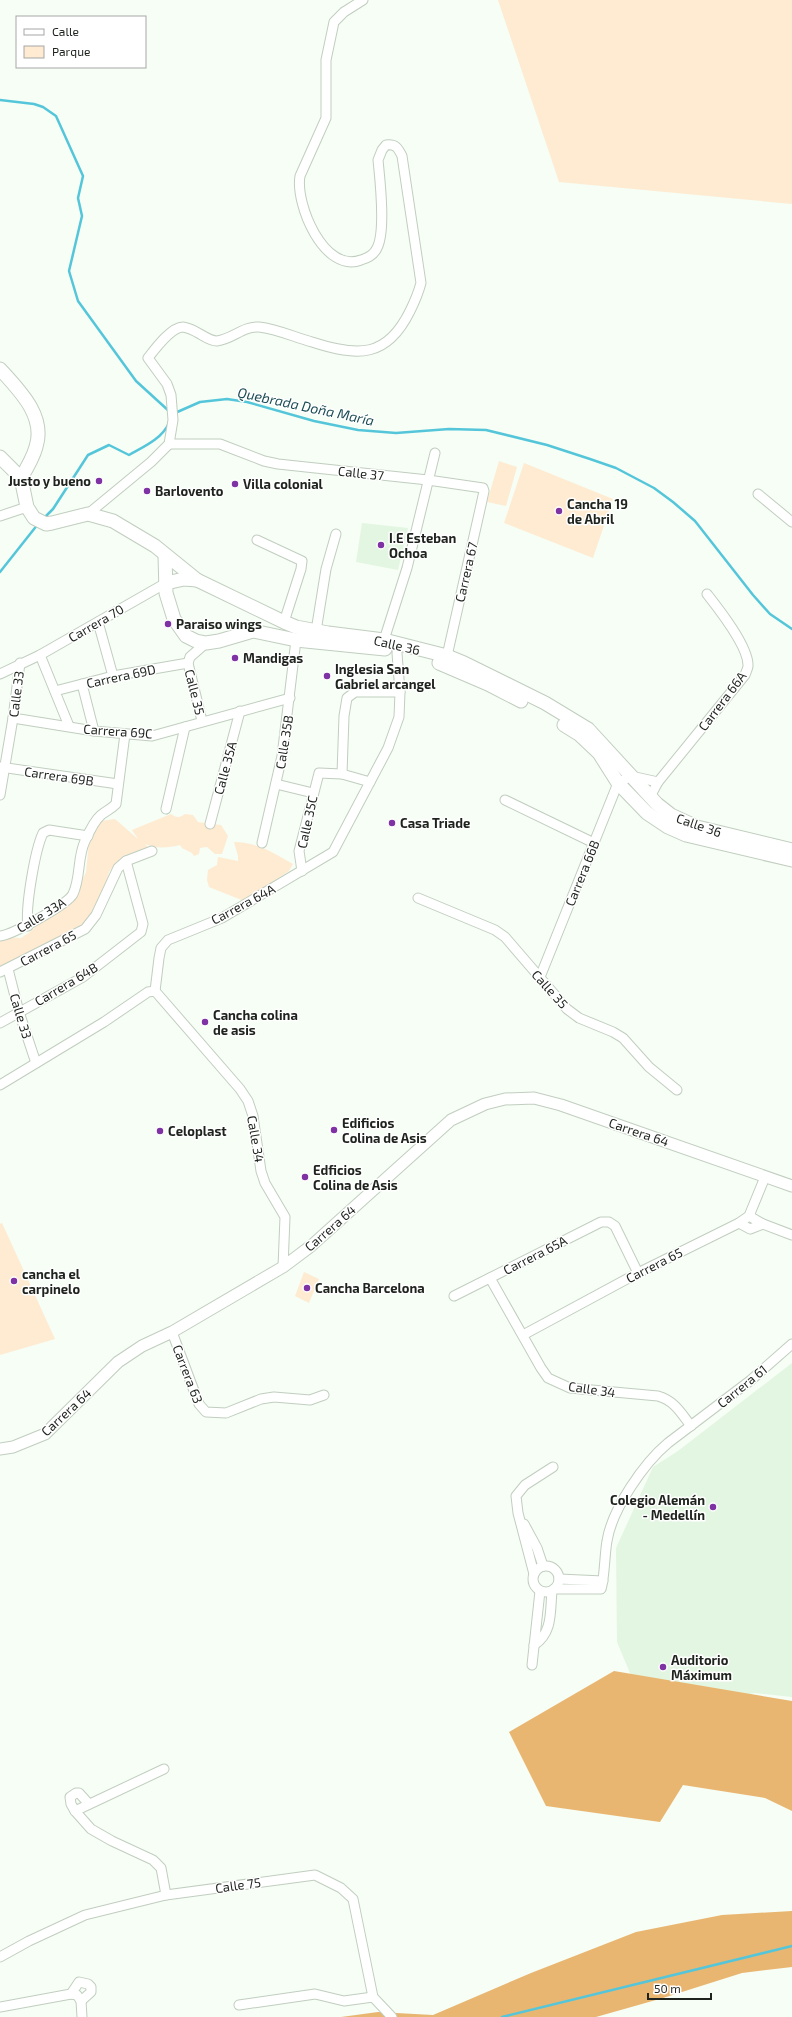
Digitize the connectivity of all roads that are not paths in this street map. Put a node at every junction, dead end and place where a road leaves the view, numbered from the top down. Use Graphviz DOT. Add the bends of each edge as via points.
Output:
graph roads {
  1 [pos="364,0"];
  2 [pos="0,369"];
  3 [pos="169,444"];
  4 [pos="435,453"];
  5 [pos="0,457"];
  6 [pos="21,478"];
  7 [pos="428,480"];
  8 [pos="483,488"];
  9 [pos="758,494"];
  10 [pos="31,513"];
  11 [pos="88,514"];
  12 [pos="0,516"];
  13 [pos="792,522"];
  14 [pos="336,534"];
  15 [pos="257,540"];
  16 [pos="165,555"];
  17 [pos="197,580"];
  18 [pos="166,588"];
  19 [pos="707,594"];
  20 [pos="262,612"];
  21 [pos="98,622"];
  22 [pos="284,622"];
  23 [pos="253,631"];
  24 [pos="316,631"];
  25 [pos="296,640"];
  26 [pos="384,640"];
  27 [pos="206,643"];
  28 [pos="396,652"];
  29 [pos="40,655"];
  30 [pos="447,656"];
  31 [pos="20,663"];
  32 [pos="188,663"];
  33 [pos="0,674"];
  34 [pos="113,676"];
  35 [pos="82,684"];
  36 [pos="55,691"];
  37 [pos="400,692"];
  38 [pos="290,698"];
  39 [pos="240,711"];
  40 [pos="13,718"];
  41 [pos="202,721"];
  42 [pos="69,726"];
  43 [pos="185,727"];
  44 [pos="94,731"];
  45 [pos="125,734"];
  46 [pos="2,767"];
  47 [pos="342,774"];
  48 [pos="631,776"];
  49 [pos="370,782"];
  50 [pos="658,782"];
  51 [pos="618,783"];
  52 [pos="118,784"];
  53 [pos="276,784"];
  54 [pos="313,793"];
  55 [pos="0,795"];
  56 [pos="650,797"];
  57 [pos="505,800"];
  58 [pos="166,810"];
  59 [pos="210,824"];
  60 [pos="88,836"];
  61 [pos="262,843"];
  62 [pos="594,843"];
  63 [pos="792,850"];
  64 [pos="152,851"];
  65 [pos="792,860"];
  66 [pos="126,861"];
  67 [pos="302,871"];
  68 [pos="418,898"];
  69 [pos="28,926"];
  70 [pos="0,936"];
  71 [pos="4,970"];
  72 [pos="540,977"];
  73 [pos="155,990"];
  74 [pos="19,1012"];
  75 [pos="0,1023"];
  76 [pos="36,1064"];
  77 [pos="0,1085"];
  78 [pos="677,1090"];
  79 [pos="765,1177"];
  80 [pos="792,1186"];
  81 [pos="749,1216"];
  82 [pos="739,1223"];
  83 [pos="763,1224"];
  84 [pos="792,1235"];
  85 [pos="283,1267"];
  86 [pos="638,1273"];
  87 [pos="490,1278"];
  88 [pos="454,1296"];
  89 [pos="172,1332"];
  90 [pos="523,1335"];
  91 [pos="792,1344"];
  92 [pos="324,1395"];
  93 [pos="691,1426"];
  94 [pos="0,1449"];
  95 [pos="554,1467"];
  96 [pos="518,1512"];
  97 [pos="540,1555"];
  98 [pos="530,1559"];
  99 [pos="543,1566"];
  100 [pos="534,1574"];
  101 [pos="559,1580"];
  102 [pos="602,1585"];
  103 [pos="553,1593"];
  104 [pos="540,1595"];
  105 [pos="534,1645"];
  106 [pos="532,1665"];
  107 [pos="164,1769"];
  108 [pos="89,1804"];
  109 [pos="75,1812"];
  110 [pos="166,1895"];
  111 [pos="0,1957"];
  112 [pos="71,1994"];
  113 [pos="373,1997"];
  114 [pos="81,2001"];
  115 [pos="239,2005"];
  116 [pos="0,2007"];
  117 [pos="82,2017"];
  118 [pos="392,2017"];
  1 -- 3 [label="street" via="344,12 334,22 326,60 326,118 300,176 300,199 319,241 330,255 340,260 357,262 370,257 378,248 380,234 378,160 386,144 397,146 402,156 417,252 421,283 418,296 404,325 384,345 373,350 353,352 258,327 247,328 215,341 190,329 176,329 148,358 167,384 173,420"];
  2 -- 6 [label="main road" via="33,411 38,429 37,446"];
  3 -- 7 [label="street, Calle 37" via="220,444 278,464"];
  3 -- 11 [label="street"];
  4 -- 7 [label="street"];
  5 -- 6 [label="main road"];
  6 -- 10 [label="main road"];
  7 -- 8 [label="street, Calle 37"];
  7 -- 26 [label="street" via="407,568"];
  8 -- 30 [label="street, Carrera 67" via="482,505"];
  9 -- 13 [label="street"];
  10 -- 11 [label="main road, Calle 36" via="46,524"];
  10 -- 12 [label="street"];
  11 -- 16 [label="main road, Calle 36" via="113,521 136,533"];
  14 -- 24 [label="street" via="326,569"];
  15 -- 22 [label="street" via="302,561"];
  16 -- 17 [label="main road, Calle 36"];
  16 -- 18 [label="main road"];
  17 -- 18 [label="main road" via="184,579"];
  17 -- 20 [label="main road, Calle 36"];
  18 -- 21 [label="street, Carrera 70" via="153,590"];
  18 -- 27 [label="main road" via="179,628 186,636"];
  19 -- 50 [label="street, Carrera 66A" via="726,618 748,665 745,675"];
  20 -- 22 [label="main road, Calle 36"];
  20 -- 23 [label="main road"];
  21 -- 29 [label="street, Carrera 70"];
  21 -- 34 [label="street"];
  22 -- 24 [label="main road, Calle 36"];
  23 -- 25 [label="main road, Calle 36"];
  23 -- 27 [label="main road"];
  24 -- 26 [label="main road, Calle 36"];
  25 -- 28 [label="main road, Calle 36"];
  25 -- 38 [label="street, Calle 35B"];
  26 -- 30 [label="main road, Calle 36"];
  27 -- 32 [label="street, Calle 35" via="190,657"];
  28 -- 37 [label="street, Carrera 64A"];
  28 -- 51 [label="main road, Calle 36" via="444,664 540,710 580,735 594,748"];
  29 -- 31 [label="street, Carrera 70"];
  29 -- 36 [label="street"];
  30 -- 48 [label="main road, Calle 36" via="503,681 588,729"];
  31 -- 33 [label="street, Carrera 70"];
  31 -- 40 [label="street, Calle 33"];
  32 -- 34 [label="street, Carrera 69D"];
  32 -- 41 [label="street, Calle 35"];
  34 -- 35 [label="street, Carrera 69D"];
  35 -- 36 [label="street, Carrera 69D"];
  35 -- 44 [label="street"];
  36 -- 42 [label="street"];
  37 -- 47 [label="street" via="355,692 347,698"];
  37 -- 49 [label="street, Carrera 64A" via="399,717 388,748"];
  38 -- 39 [label="street, Carrera 69C"];
  38 -- 53 [label="street, Calle 35B"];
  39 -- 41 [label="street, Carrera 69C"];
  39 -- 59 [label="street, Calle 35A"];
  40 -- 42 [label="street, Carrera 69C"];
  40 -- 46 [label="street, Calle 33"];
  41 -- 43 [label="street, Carrera 69C"];
  42 -- 44 [label="street, Carrera 69C"];
  43 -- 45 [label="street, Carrera 69C" via="152,736"];
  43 -- 58 [label="street, Calle 35"];
  44 -- 45 [label="street, Carrera 69C"];
  45 -- 52 [label="street"];
  46 -- 52 [label="street, Carrera 69B"];
  46 -- 55 [label="street, Calle 33"];
  47 -- 49 [label="street"];
  47 -- 54 [label="street, Calle 35C" via="319,773"];
  48 -- 50 [label="street"];
  48 -- 51 [label="street"];
  48 -- 56 [label="main road, Calle 36"];
  49 -- 67 [label="street, Carrera 64A" via="334,852"];
  50 -- 56 [label="street, Carrera 66A"];
  51 -- 62 [label="street, Carrera 66B"];
  51 -- 65 [label="main road, Calle 36" via="647,813 686,835"];
  52 -- 60 [label="street, Calle 33A" via="116,804 96,820"];
  53 -- 54 [label="street"];
  53 -- 61 [label="street, Calle 35B"];
  54 -- 67 [label="street, Calle 35C" via="299,851"];
  56 -- 63 [label="main road, Calle 36" via="671,815 697,827"];
  57 -- 62 [label="street"];
  60 -- 69 [label="street, Calle 33A" via="80,854 73,895"];
  60 -- 69 [label="street" via="49,830 43,833 36,856"];
  62 -- 72 [label="street, Carrera 66B"];
  64 -- 66 [label="street, Carrera 65"];
  66 -- 71 [label="street, Carrera 65" via="114,872 96,915 85,929"];
  66 -- 74 [label="street, Carrera 64B" via="144,924 141,932 83,977"];
  67 -- 73 [label="street, Carrera 64A" via="222,918 168,940 161,948"];
  68 -- 72 [label="street, Calle 35" via="495,930 505,937"];
  69 -- 70 [label="street, Calle 33A"];
  71 -- 74 [label="street, Calle 33"];
  72 -- 78 [label="street, Calle 35" via="567,1009 579,1018 623,1038 649,1067"];
  73 -- 76 [label="street"];
  73 -- 85 [label="street, Calle 34" via="248,1101 253,1116 261,1171 265,1183 285,1217"];
  74 -- 75 [label="street, Carrera 64B"];
  74 -- 76 [label="street, Calle 33"];
  76 -- 77 [label="street"];
  79 -- 80 [label="street, Carrera 64"];
  79 -- 81 [label="street"];
  79 -- 85 [label="street, Carrera 64" via="538,1098 505,1099 485,1104 451,1120 311,1246"];
  81 -- 82 [label="street, Carrera 65"];
  81 -- 83 [label="street"];
  82 -- 83 [label="street" via="750,1229"];
  82 -- 86 [label="street, Carrera 65"];
  83 -- 84 [label="street"];
  85 -- 89 [label="street, Carrera 64"];
  86 -- 87 [label="street, Carrera 65A" via="615,1226 609,1222 601,1222"];
  86 -- 90 [label="street, Carrera 65"];
  87 -- 88 [label="street, Carrera 65A"];
  87 -- 90 [label="street, Calle 34"];
  89 -- 92 [label="street, Carrera 63" via="199,1404 206,1412 226,1413 261,1399 274,1397 310,1400"];
  89 -- 94 [label="street, Carrera 64" via="142,1346 118,1362 45,1434 13,1447"];
  90 -- 93 [label="street, Calle 34" via="548,1378 570,1388 666,1398"];
  91 -- 93 [label="street, Carrera 61" via="751,1380"];
  93 -- 102 [label="street, Carrera 61" via="656,1453 642,1468 619,1508 607,1537"];
  95 -- 96 [label="street" via="525,1484 516,1496"];
  96 -- 97 [label="street"];
  96 -- 98 [label="street"];
  97 -- 98 [label="street" via="534,1555"];
  97 -- 99 [label="street"];
  98 -- 100 [label="street"];
  99 -- 100 [label="street"];
  99 -- 101 [label="street" via="553,1568"];
  100 -- 104 [label="street" via="534,1585"];
  101 -- 102 [label="street"];
  101 -- 103 [label="street"];
  102 -- 103 [label="street"];
  103 -- 104 [label="street"];
  103 -- 105 [label="street" via="547,1632"];
  104 -- 105 [label="street"];
  105 -- 106 [label="street"];
  107 -- 108 [label="street"];
  108 -- 109 [label="street"];
  108 -- 109 [label="street" via="82,1795 76,1793 70,1798"];
  109 -- 110 [label="street" via="91,1829 153,1860 161,1868"];
  110 -- 111 [label="street, Calle 75" via="85,1915"];
  110 -- 113 [label="street, Calle 75" via="301,1876 315,1876 332,1883 345,1890 353,1899"];
  112 -- 114 [label="street"];
  112 -- 114 [label="street" via="79,1982 88,1984 91,1992"];
  112 -- 116 [label="street"];
  113 -- 115 [label="street" via="344,2002 315,1994"];
  113 -- 118 [label="street"];
  114 -- 117 [label="street"];
}
